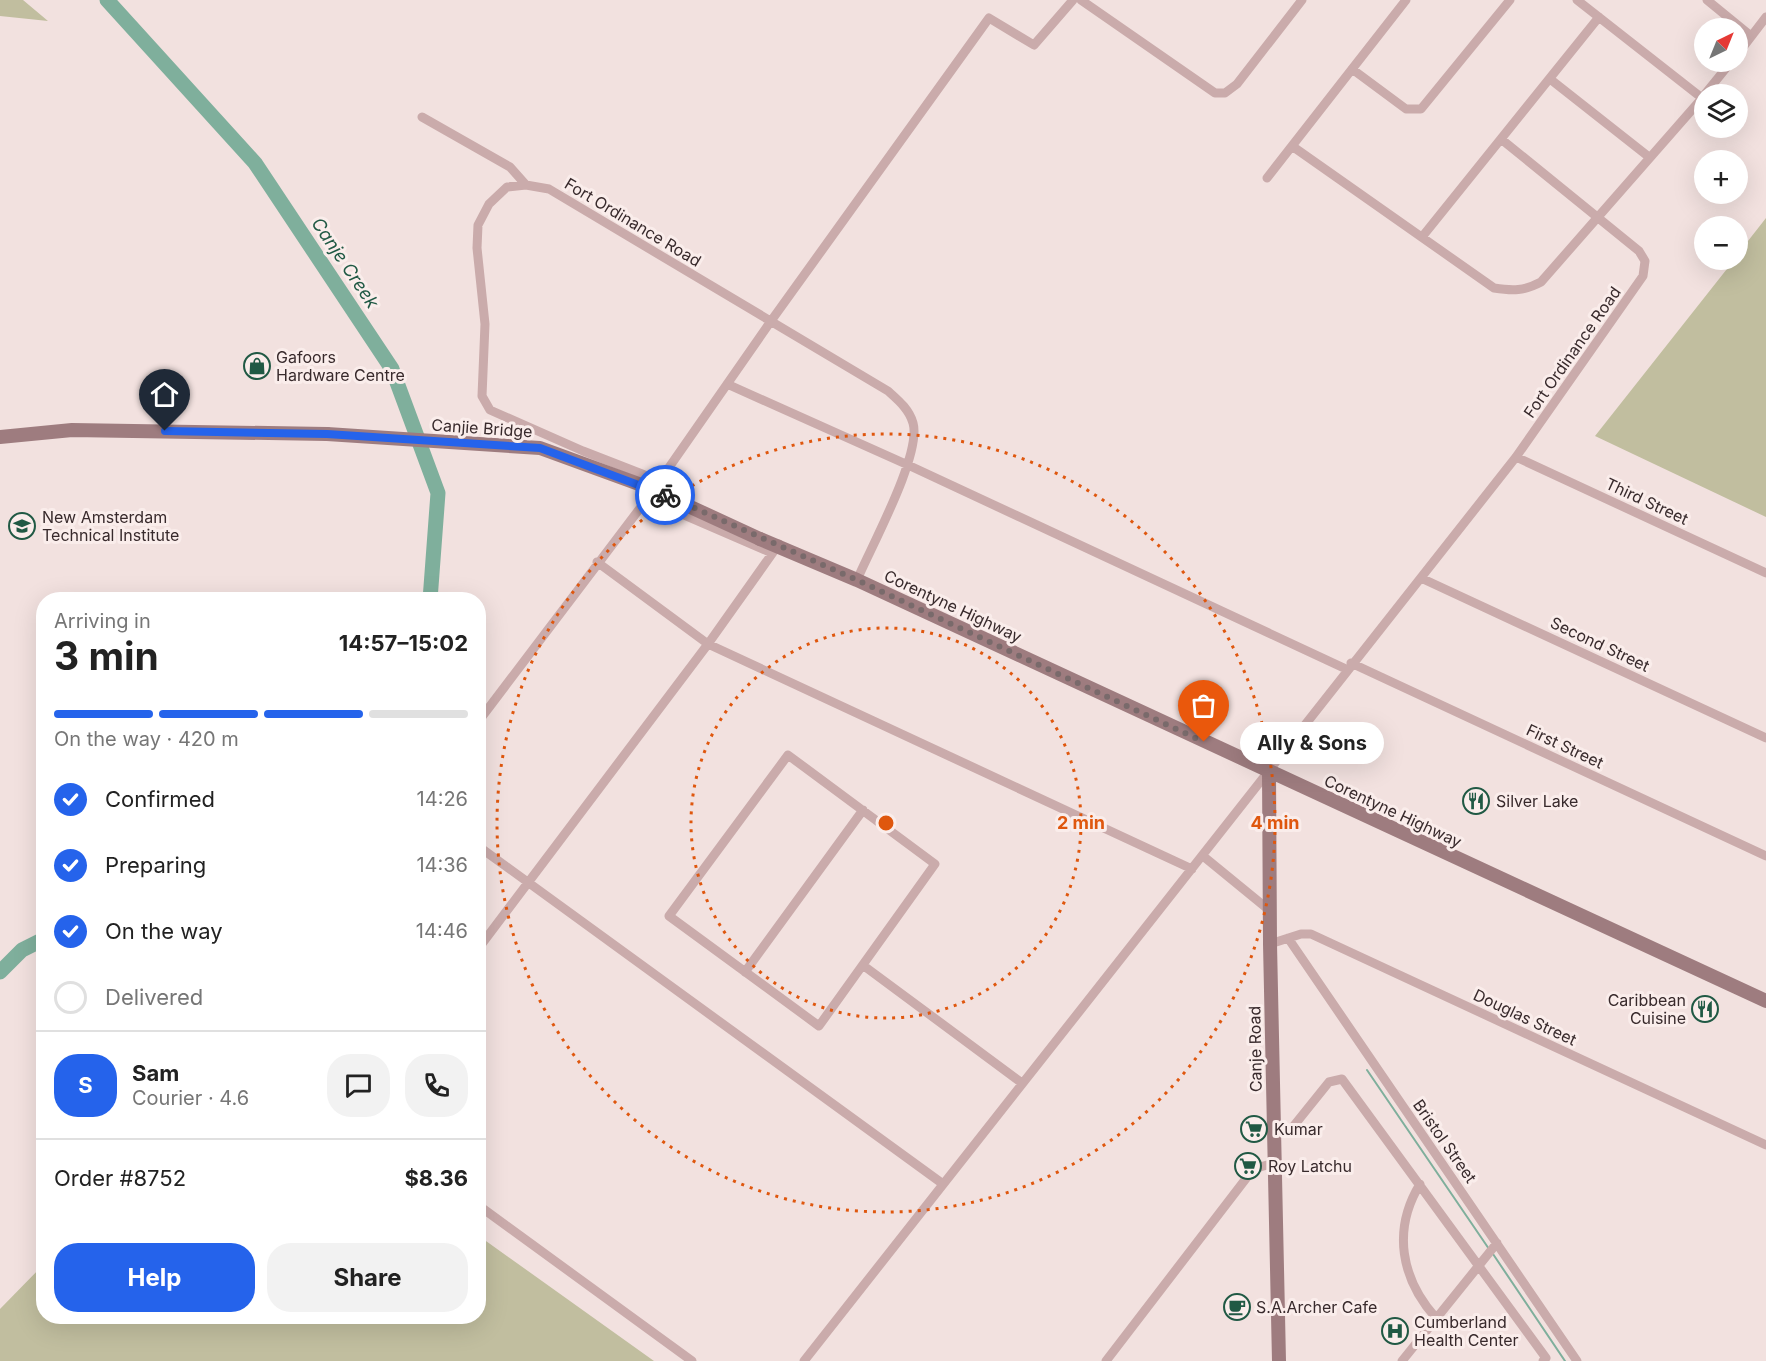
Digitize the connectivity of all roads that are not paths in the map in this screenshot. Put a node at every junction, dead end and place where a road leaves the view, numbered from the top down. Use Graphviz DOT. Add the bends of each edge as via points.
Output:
graph roads {
  1 [pos="1073,0"];
  2 [pos="1082,0"];
  3 [pos="1302,0"];
  4 [pos="1406,0"];
  5 [pos="1510,0"];
  6 [pos="1577,0"];
  7 [pos="1707,0"];
  8 [pos="1599,17"];
  9 [pos="1766,17"];
  10 [pos="1752,36"];
  11 [pos="1748,41"];
  12 [pos="1352,69"];
  13 [pos="1723,72"];
  14 [pos="1550,79"];
  15 [pos="1714,84"];
  16 [pos="1694,88"];
  17 [pos="1694,107"];
  18 [pos="422,117"];
  19 [pos="1501,139"];
  20 [pos="1292,146"];
  21 [pos="1649,157"];
  22 [pos="1267,178"];
  23 [pos="526,185"];
  24 [pos="1599,219"];
  25 [pos="1422,237"];
  26 [pos="771,321"];
  27 [pos="727,384"];
  28 [pos="0,437"];
  29 [pos="1516,457"];
  30 [pos="908,465"];
  31 [pos="660,481"];
  32 [pos="647,499"];
  33 [pos="776,549"];
  34 [pos="597,562"];
  35 [pos="1766,573"];
  36 [pos="1421,578"];
  37 [pos="857,580"];
  38 [pos="708,644"];
  39 [pos="1349,666"];
  40 [pos="486,711"];
  41 [pos="1766,738"];
  42 [pos="1269,772"];
  43 [pos="863,810"];
  44 [pos="486,852"];
  45 [pos="1203,856"];
  46 [pos="1766,856"];
  47 [pos="1192,869"];
  48 [pos="530,884"];
  49 [pos="1269,910"];
  50 [pos="1288,938"];
  51 [pos="486,939"];
  52 [pos="1270,944"];
  53 [pos="864,966"];
  54 [pos="745,972"];
  55 [pos="1766,1001"];
  56 [pos="1022,1083"];
  57 [pos="1274,1136"];
  58 [pos="1766,1145"];
  59 [pos="1274,1164"];
  60 [pos="943,1184"];
  61 [pos="1420,1184"];
  62 [pos="486,1212"];
  63 [pos="1497,1243"];
  64 [pos="1480,1264"];
  65 [pos="1436,1318"];
  66 [pos="692,1361"];
  67 [pos="804,1361"];
  68 [pos="1106,1361"];
  69 [pos="1279,1361"];
  70 [pos="1402,1361"];
  71 [pos="1543,1361"];
  72 [pos="1577,1361"];
  1 -- 26 [label="street" via="1034,45 989,18"];
  2 -- 3 [label="street" via="1215,93 1226,93"];
  4 -- 12 [label="street"];
  5 -- 12 [label="street" via="1421,109 1406,109"];
  6 -- 8 [label="street"];
  7 -- 10 [label="street"];
  8 -- 14 [label="street"];
  8 -- 16 [label="street"];
  9 -- 10 [label="street"];
  10 -- 11 [label="street"];
  12 -- 20 [label="street"];
  13 -- 15 [label="street"];
  14 -- 19 [label="street"];
  14 -- 21 [label="street"];
  17 -- 21 [label="street"];
  18 -- 23 [label="street" via="510,167"];
  19 -- 24 [label="street"];
  19 -- 25 [label="street"];
  20 -- 22 [label="street"];
  20 -- 25 [label="street"];
  21 -- 24 [label="street"];
  23 -- 26 [label="street, Fort Ordinance Road" via="549,189"];
  23 -- 31 [label="street" via="507,187 489,204 478,225 485,324 485,404 490,410 583,451"];
  24 -- 25 [label="street" via="1541,282 1514,291 1494,288"];
  24 -- 29 [label="street, Fort Ordinance Road" via="1639,251 1645,261 1643,276"];
  26 -- 27 [label="street"];
  26 -- 30 [label="street, Fort Ordinance Road" via="888,391 903,404 914,424"];
  27 -- 30 [label="street, First Street"];
  27 -- 31 [label="street"];
  28 -- 33 [label="main road, Canjie Bridge, bridge" via="72,430 327,434 540,448 647,487"];
  29 -- 35 [label="street, Third Street"];
  29 -- 36 [label="street, Fort Ordinance Road"];
  30 -- 37 [label="street, Fort Ordinance Road"];
  30 -- 39 [label="street, First Street"];
  31 -- 32 [label="street"];
  32 -- 33 [label="street"];
  32 -- 34 [label="street"];
  33 -- 37 [label="main road, Corentyne Highway"];
  33 -- 38 [label="street"];
  34 -- 38 [label="street"];
  34 -- 40 [label="street"];
  36 -- 39 [label="street, Fort Ordinance Road"];
  36 -- 41 [label="street, Second Street"];
  37 -- 42 [label="main road, Corentyne Highway"];
  38 -- 47 [label="street"];
  38 -- 48 [label="street"];
  39 -- 42 [label="street, Fort Ordinance Road"];
  39 -- 46 [label="street, First Street"];
  42 -- 45 [label="street, Fort Ordinance Road"];
  42 -- 49 [label="main road, Canje Road"];
  42 -- 55 [label="main road, Corentyne Highway"];
  43 -- 53 [label="street" via="935,864"];
  43 -- 54 [label="street"];
  43 -- 54 [label="street" via="788,754 669,916"];
  44 -- 48 [label="street"];
  45 -- 47 [label="street, Fort Ordinance Road"];
  45 -- 49 [label="street"];
  47 -- 56 [label="street, Fort Ordinance Road"];
  48 -- 51 [label="street"];
  48 -- 60 [label="street"];
  49 -- 52 [label="main road, Canje Road"];
  50 -- 52 [label="street, Douglas Street"];
  50 -- 58 [label="street, Douglas Street" via="1311,934"];
  50 -- 63 [label="street, Bristol Street"];
  52 -- 57 [label="main road, Canje Road"];
  53 -- 54 [label="street" via="819,1026"];
  53 -- 56 [label="street"];
  56 -- 60 [label="street, Fort Ordinance Road"];
  57 -- 59 [label="main road, Canje Road"];
  57 -- 61 [label="street" via="1292,1128 1329,1082 1342,1079"];
  59 -- 68 [label="street" via="1251,1173"];
  59 -- 69 [label="main road, Canje Road"];
  60 -- 67 [label="street, Fort Ordinance Road"];
  61 -- 64 [label="street"];
  61 -- 65 [label="street" via="1403,1228 1405,1252 1408,1276 1421,1301"];
  62 -- 66 [label="street"];
  63 -- 64 [label="street"];
  63 -- 72 [label="street, Bristol Street"];
  64 -- 65 [label="street"];
  64 -- 71 [label="street" via="1546,1358"];
  65 -- 70 [label="street"];
}
